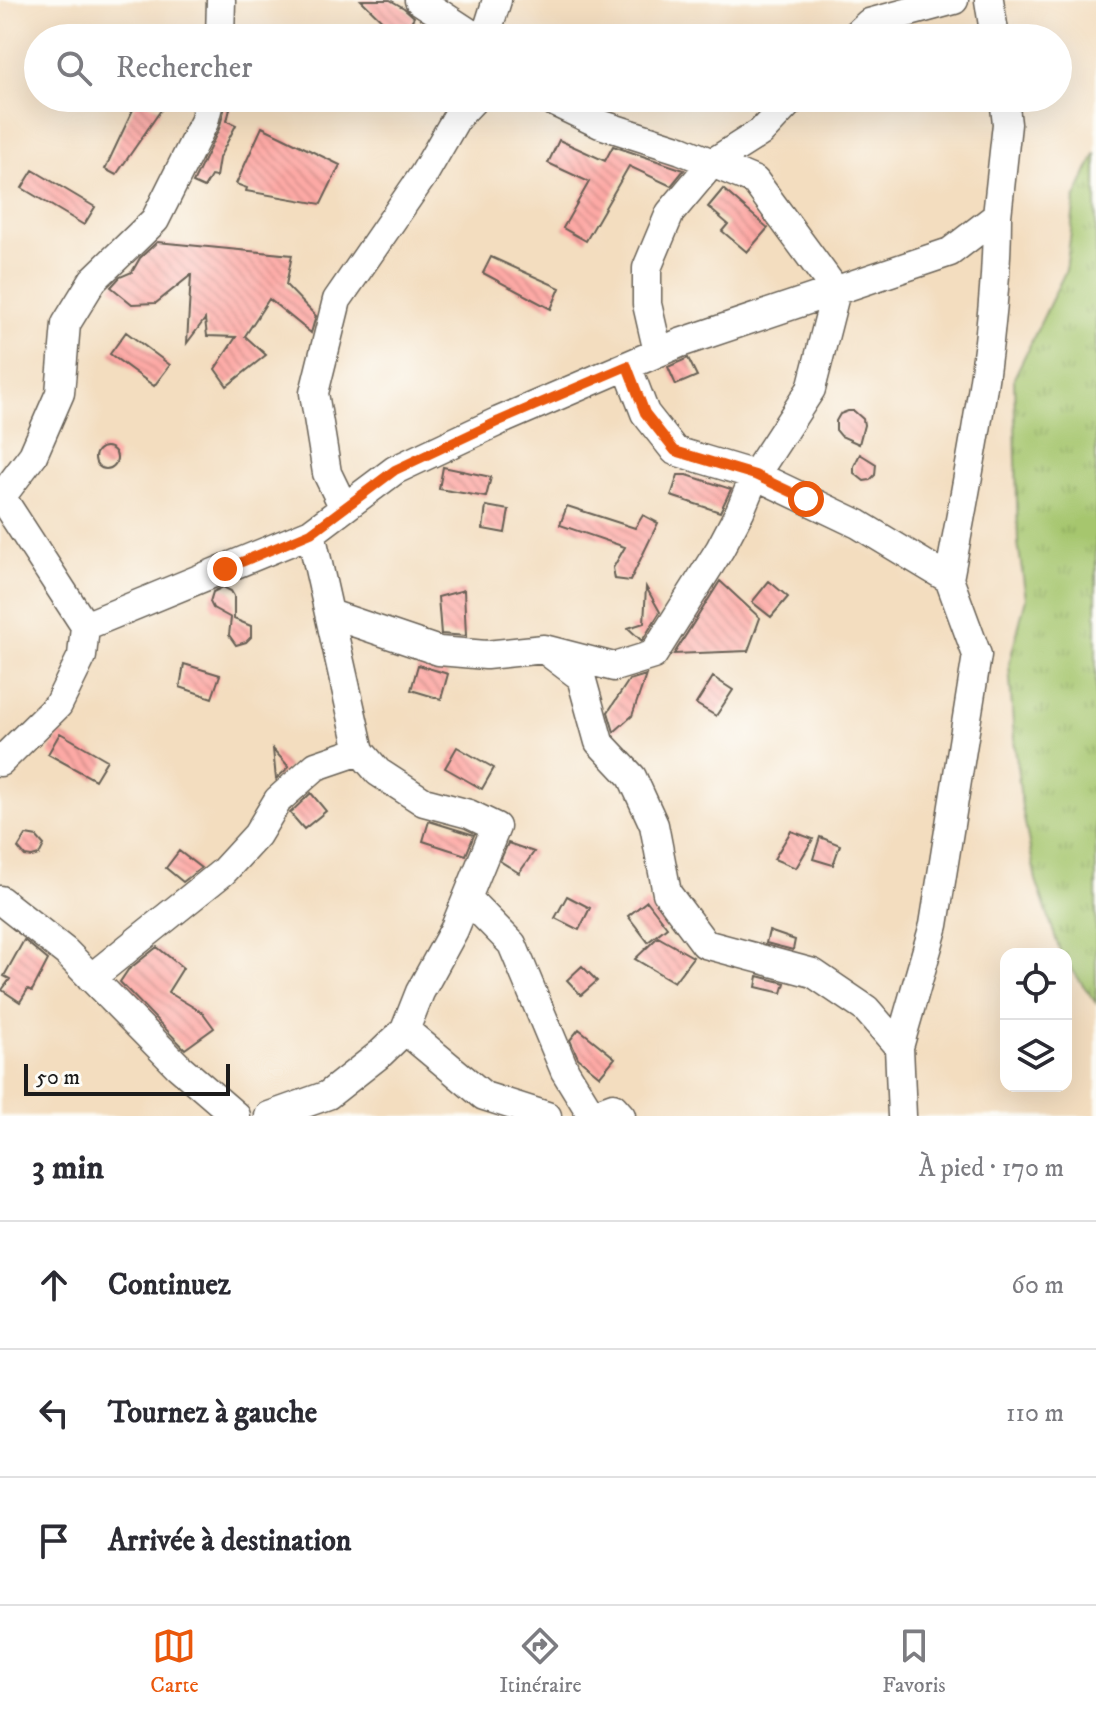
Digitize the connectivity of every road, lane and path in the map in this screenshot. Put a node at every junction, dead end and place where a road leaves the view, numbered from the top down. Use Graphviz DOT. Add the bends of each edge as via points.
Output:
graph roads {
  1 [pos="221,0"];
  2 [pos="419,0"];
  3 [pos="497,0"];
  4 [pos="954,0"];
  5 [pos="989,0"];
  6 [pos="220,24"];
  7 [pos="456,24"];
  8 [pos="489,24"];
  9 [pos="868,24"];
  10 [pos="993,24"];
  11 [pos="206,112"];
  12 [pos="462,112"];
  13 [pos="575,112"];
  14 [pos="780,112"];
  15 [pos="1006,112"];
  16 [pos="712,163"];
  17 [pos="997,216"];
  18 [pos="836,291"];
  19 [pos="658,352"];
  20 [pos="627,366"];
  21 [pos="755,475"];
  22 [pos="1,496"];
  23 [pos="344,508"];
  24 [pos="311,533"];
  25 [pos="949,579"];
  26 [pos="330,614"];
  27 [pos="85,626"];
  28 [pos="544,649"];
  29 [pos="360,751"];
  30 [pos="0,762"];
  31 [pos="468,899"];
  32 [pos="0,900"];
  33 [pos="91,978"];
  34 [pos="405,1030"];
  35 [pos="899,1047"];
  36 [pos="236,1116"];
  37 [pos="269,1116"];
  38 [pos="547,1116"];
  39 [pos="591,1116"];
  40 [pos="621,1116"];
  41 [pos="902,1116"];
  1 -- 6 [label="street"];
  2 -- 7 [label="street"];
  3 -- 8 [label="street"];
  4 -- 9 [label="street"];
  5 -- 10 [label="street"];
  11 -- 22 [label="street" via="160,213 93,280 66,324 60,393 33,455"];
  12 -- 23 [label="street" via="337,300 314,393 327,473"];
  13 -- 16 [label="street"];
  14 -- 16 [label="street" via="761,132"];
  15 -- 17 [label="street"];
  16 -- 18 [label="street" via="755,181"];
  16 -- 19 [label="street" via="670,213 647,268 647,304"];
  17 -- 18 [label="street" via="950,252"];
  17 -- 25 [label="street" via="997,269 980,412"];
  18 -- 19 [label="street"];
  18 -- 21 [label="street" via="811,389"];
  19 -- 20 [label="street"];
  20 -- 21 [label="street" via="645,413 675,451"];
  20 -- 23 [label="street" via="395,470"];
  21 -- 25 [label="street" via="858,524"];
  21 -- 28 [label="street" via="720,549 653,655 614,667"];
  22 -- 27 [label="street"];
  23 -- 24 [label="street"];
  24 -- 26 [label="street"];
  24 -- 27 [label="street"];
  25 -- 35 [label="street" via="977,655 934,925"];
  26 -- 28 [label="street" via="439,651 486,655"];
  26 -- 29 [label="street"];
  27 -- 30 [label="street" via="82,656 58,705"];
  28 -- 35 [label="street" via="581,677 599,742 632,777 654,825 667,893 705,944 813,973 866,1009"];
  29 -- 31 [label="street" via="378,772 424,802 496,827"];
  29 -- 33 [label="street" via="316,766 278,800 257,835 223,872"];
  31 -- 34 [label="street"];
  31 -- 39 [label="street" via="512,944 565,1071"];
  32 -- 33 [label="street"];
  33 -- 36 [label="street"];
  34 -- 37 [label="street" via="328,1095"];
  34 -- 38 [label="street" via="484,1096"];
  35 -- 41 [label="street"];
  39 -- 40 [label="street" via="613,1107"];
}
